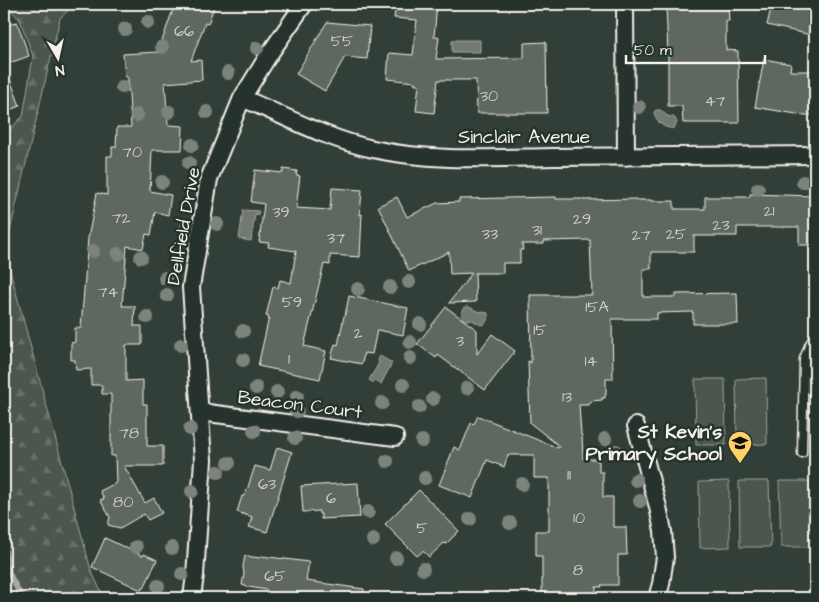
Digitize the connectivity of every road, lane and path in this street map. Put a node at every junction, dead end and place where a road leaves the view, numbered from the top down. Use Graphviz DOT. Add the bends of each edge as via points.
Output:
graph roads {
  1 [pos="304,4"];
  2 [pos="625,4"];
  3 [pos="242,98"];
  4 [pos="815,155"];
  5 [pos="626,157"];
  6 [pos="815,335"];
  7 [pos="200,412"];
  8 [pos="636,426"];
  9 [pos="395,436"];
  10 [pos="802,453"];
  11 [pos="192,598"];
  12 [pos="657,598"];
  1 -- 3 [label="street, Dellfield Drive"];
  2 -- 5 [label="street"];
  3 -- 5 [label="street, Sinclair Avenue" via="372,149 483,158"];
  3 -- 7 [label="street, Dellfield Drive" via="209,179 191,287"];
  4 -- 5 [label="street, Sinclair Avenue"];
  6 -- 10 [label="lane" via="804,359"];
  7 -- 9 [label="street, Beacon Court"];
  7 -- 11 [label="street, Dellfield Drive" via="203,460"];
  8 -- 12 [label="street" via="663,531 665,557"];
}
